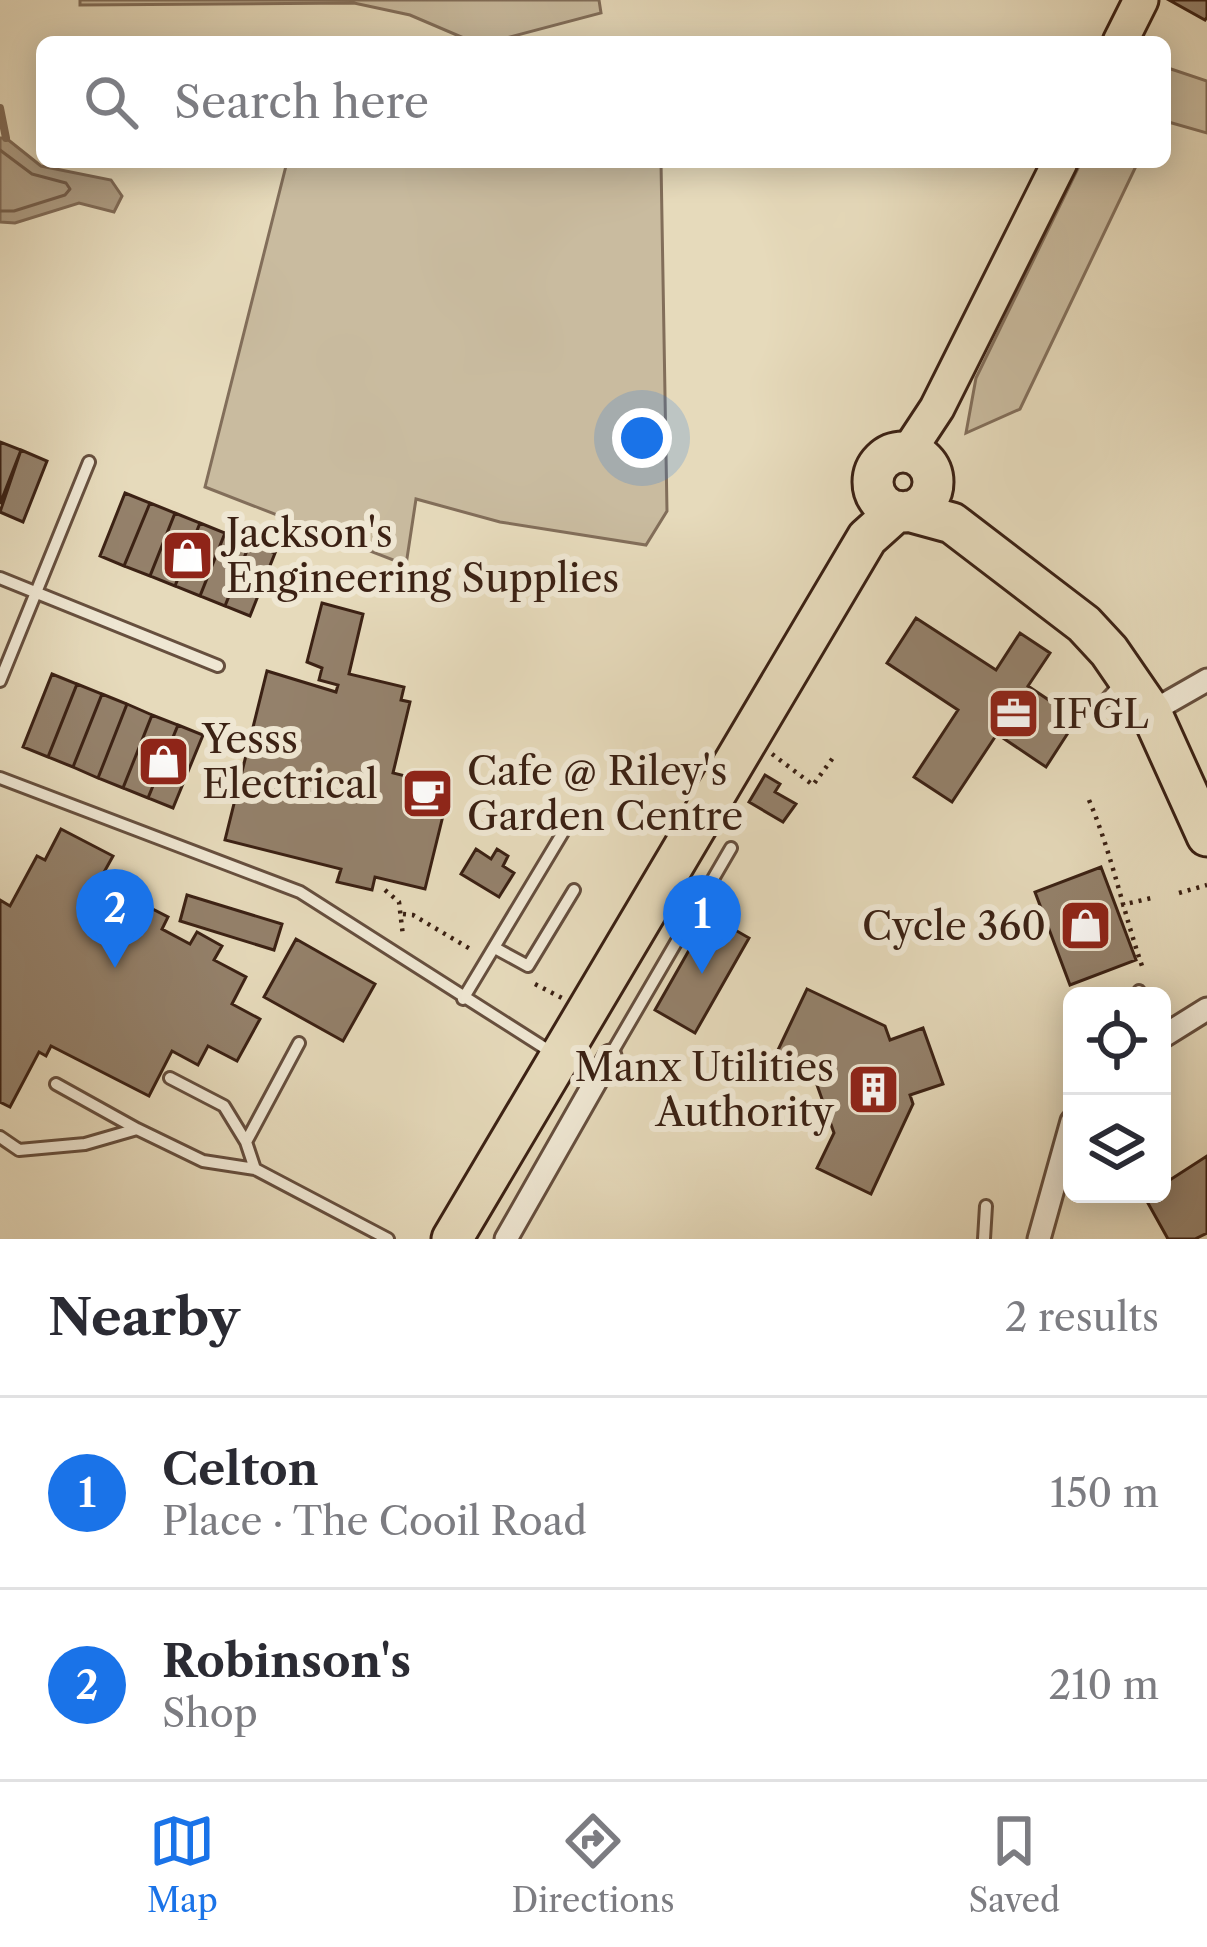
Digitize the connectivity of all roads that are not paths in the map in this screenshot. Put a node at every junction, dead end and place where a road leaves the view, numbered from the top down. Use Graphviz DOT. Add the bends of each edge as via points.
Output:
graph roads {
  1 [pos="1141,0"];
  2 [pos="1123,36"];
  3 [pos="1057,168"];
  4 [pos="89,462"];
  5 [pos="908,487"];
  6 [pos="0,578"];
  7 [pos="36,592"];
  8 [pos="218,666"];
  9 [pos="1207,680"];
  10 [pos="0,681"];
  11 [pos="1151,712"];
  12 [pos="0,778"];
  13 [pos="571,819"];
  14 [pos="1207,836"];
  15 [pos="730,848"];
  16 [pos="574,890"];
  17 [pos="495,948"];
  18 [pos="463,999"];
  19 [pos="1207,1009"];
  20 [pos="1171,1029"];
  21 [pos="298,1043"];
  22 [pos="610,1056"];
  23 [pos="559,1057"];
  24 [pos="170,1078"];
  25 [pos="56,1084"];
  26 [pos="137,1129"];
  27 [pos="0,1137"];
  28 [pos="245,1142"];
  29 [pos="1063,1153"];
  30 [pos="255,1168"];
  31 [pos="986,1206"];
  32 [pos="388,1239"];
  33 [pos="452,1239"];
  34 [pos="506,1239"];
  35 [pos="985,1239"];
  36 [pos="1040,1239"];
  1 -- 2 [label="main road"];
  3 -- 5 [label="main road" via="937,408"];
  4 -- 7 [label="lane"];
  5 -- 11 [label="highway" via="1065,606 1115,690"];
  5 -- 23 [label="highway" via="867,538"];
  6 -- 7 [label="lane"];
  7 -- 8 [label="lane"];
  7 -- 10 [label="lane"];
  9 -- 11 [label="street"];
  11 -- 14 [label="highway"];
  12 -- 18 [label="lane" via="301,892"];
  13 -- 17 [label="lane"];
  15 -- 22 [label="lane"];
  16 -- 17 [label="lane" via="528,966"];
  17 -- 18 [label="lane"];
  18 -- 23 [label="lane"];
  19 -- 20 [label="street"];
  21 -- 28 [label="lane"];
  22 -- 34 [label="street"];
  23 -- 33 [label="highway"];
  24 -- 28 [label="lane" via="224,1106"];
  25 -- 26 [label="lane"];
  26 -- 27 [label="lane" via="19,1150"];
  26 -- 30 [label="lane" via="203,1161"];
  28 -- 30 [label="lane"];
  29 -- 36 [label="street"];
  30 -- 32 [label="lane"];
  31 -- 35 [label="lane"];
}
